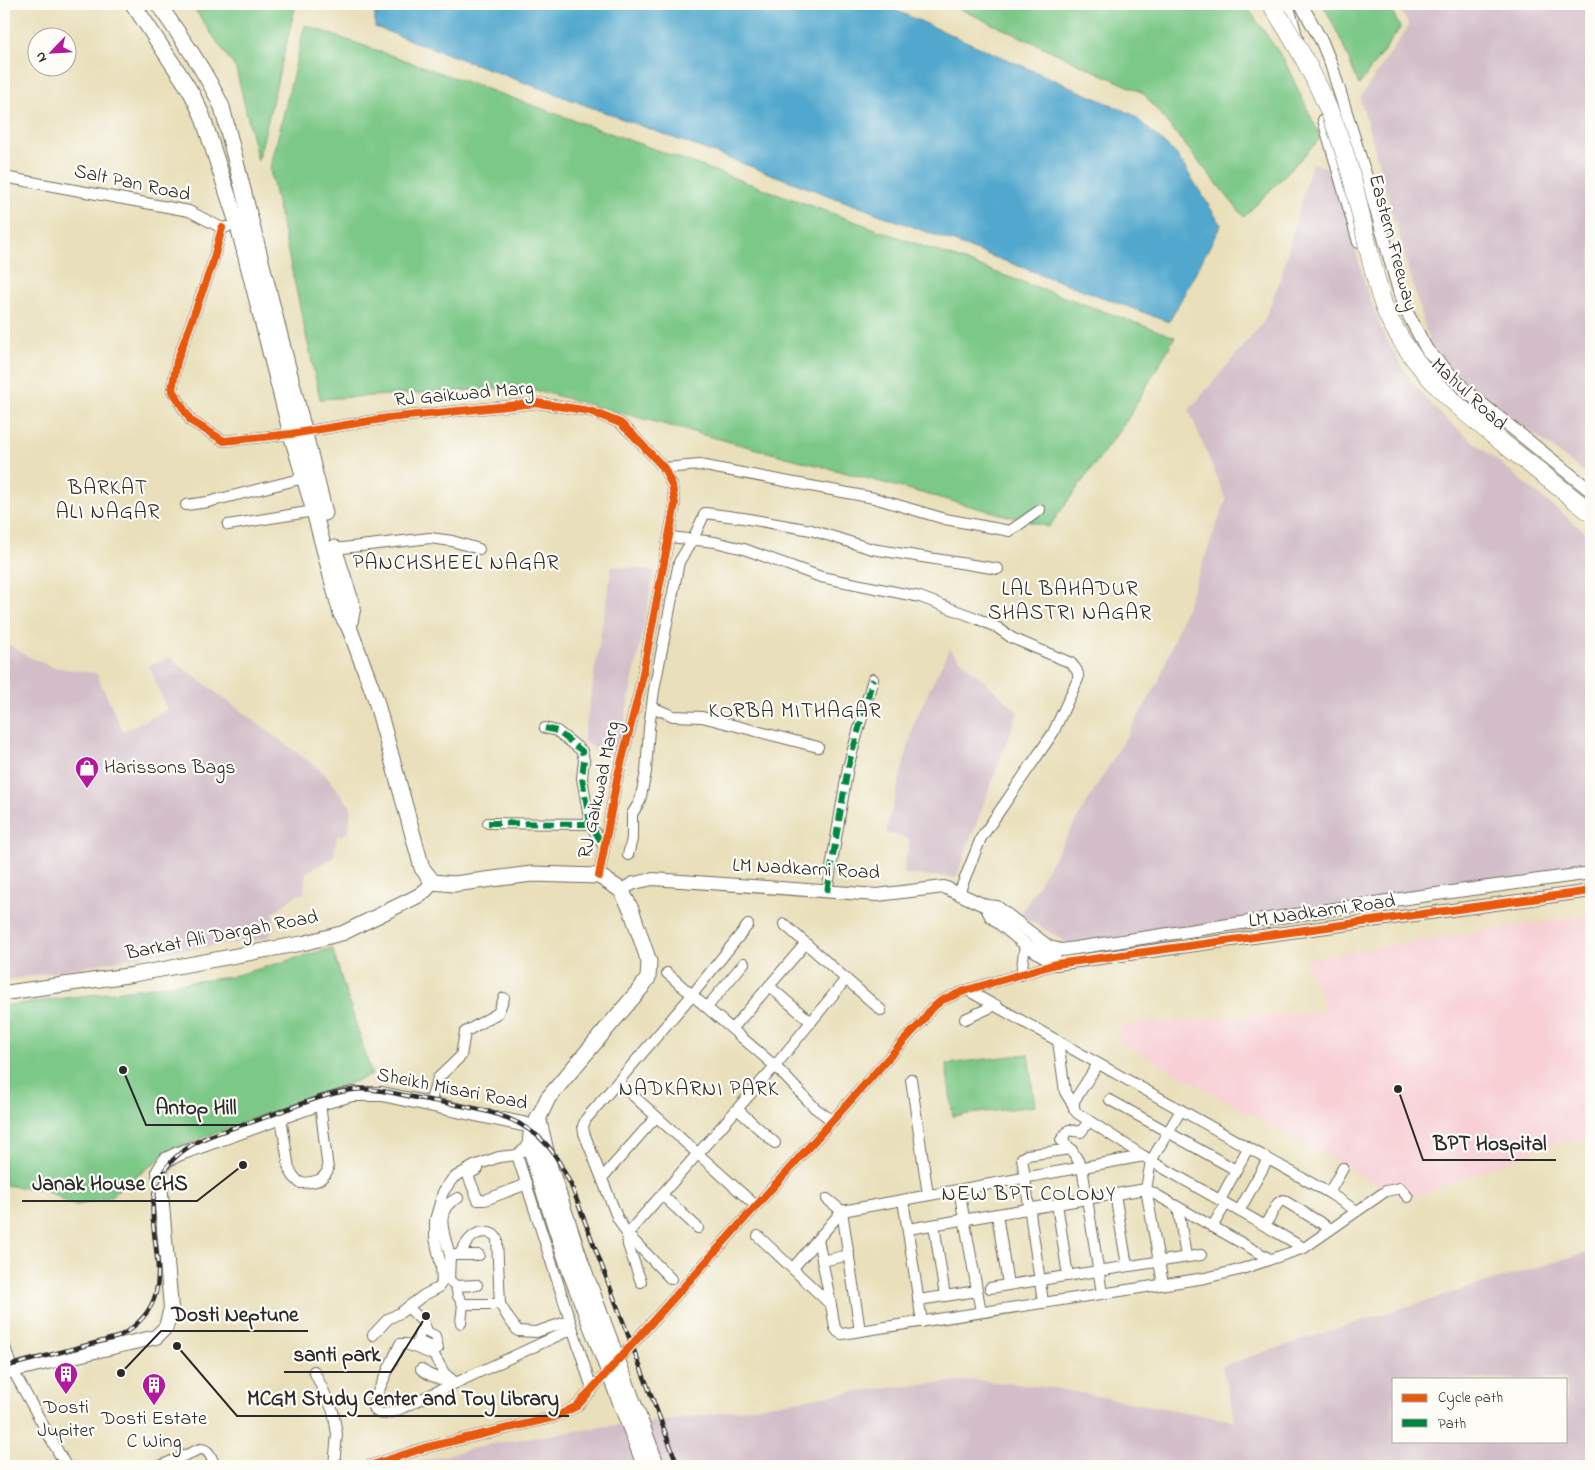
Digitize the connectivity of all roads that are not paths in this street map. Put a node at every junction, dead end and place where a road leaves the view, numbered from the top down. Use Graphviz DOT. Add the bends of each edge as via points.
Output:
graph roads {
  1 [pos="133,4"];
  2 [pos="158,4"];
  3 [pos="1284,4"];
  4 [pos="1301,4"];
  5 [pos="1364,169"];
  6 [pos="4,177"];
  7 [pos="1341,178"];
  8 [pos="245,225"];
  9 [pos="222,228"];
  10 [pos="1409,316"];
  11 [pos="1386,327"];
  12 [pos="297,433"];
  13 [pos="664,468"];
  14 [pos="304,478"];
  15 [pos="1591,491"];
  16 [pos="1591,499"];
  17 [pos="186,505"];
  18 [pos="1040,510"];
  19 [pos="314,511"];
  20 [pos="1591,513"];
  21 [pos="1591,522"];
  22 [pos="228,525"];
  23 [pos="670,537"];
  24 [pos="693,540"];
  25 [pos="334,549"];
  26 [pos="478,549"];
  27 [pos="998,569"];
  28 [pos="349,627"];
  29 [pos="873,679"];
  30 [pos="652,707"];
  31 [pos="545,728"];
  32 [pos="818,747"];
  33 [pos="488,823"];
  34 [pos="590,824"];
  35 [pos="604,847"];
  36 [pos="628,854"];
  37 [pos="1591,874"];
  38 [pos="599,876"];
  39 [pos="433,882"];
  40 [pos="621,890"];
  41 [pos="1591,891"];
  42 [pos="827,892"];
  43 [pos="959,893"];
  44 [pos="986,906"];
  45 [pos="784,924"];
  46 [pos="748,925"];
  47 [pos="1115,942"];
  48 [pos="806,943"];
  49 [pos="1026,944"];
  50 [pos="1055,950"];
  51 [pos="1118,955"];
  52 [pos="744,963"];
  53 [pos="1056,964"];
  54 [pos="667,973"];
  55 [pos="1021,975"];
  56 [pos="846,979"];
  57 [pos="769,986"];
  58 [pos="967,990"];
  59 [pos="4,993"];
  60 [pos="692,995"];
  61 [pos="504,998"];
  62 [pos="996,1005"];
  63 [pos="706,1007"];
  64 [pos="881,1010"];
  65 [pos="964,1019"];
  66 [pos="811,1022"];
  67 [pos="733,1028"];
  68 [pos="1058,1041"];
  69 [pos="1098,1064"];
  70 [pos="775,1066"];
  71 [pos="911,1079"];
  72 [pos="618,1082"];
  73 [pos="1110,1100"];
  74 [pos="320,1103"];
  75 [pos="430,1103"];
  76 [pos="1073,1105"];
  77 [pos="737,1109"];
  78 [pos="1181,1110"];
  79 [pos="281,1117"];
  80 [pos="656,1117"];
  81 [pos="833,1121"];
  82 [pos="1089,1121"];
  83 [pos="538,1124"];
  84 [pos="1168,1132"];
  85 [pos="775,1143"];
  86 [pos="538,1145"];
  87 [pos="1248,1148"];
  88 [pos="1070,1149"];
  89 [pos="698,1154"];
  90 [pos="518,1156"];
  91 [pos="1148,1158"];
  92 [pos="1268,1159"];
  93 [pos="1082,1167"];
  94 [pos="1343,1168"];
  95 [pos="544,1170"];
  96 [pos="1236,1170"];
  97 [pos="602,1178"];
  98 [pos="1024,1178"];
  99 [pos="526,1184"];
  100 [pos="1146,1189"];
  101 [pos="959,1190"];
  102 [pos="1329,1193"];
  103 [pos="1115,1194"];
  104 [pos="662,1195"];
  105 [pos="928,1195"];
  106 [pos="1408,1197"];
  107 [pos="458,1198"];
  108 [pos="827,1199"];
  109 [pos="1088,1199"];
  110 [pos="904,1200"];
  111 [pos="1223,1202"];
  112 [pos="1057,1204"];
  113 [pos="756,1206"];
  114 [pos="1178,1207"];
  115 [pos="1029,1208"];
  116 [pos="842,1211"];
  117 [pos="1239,1211"];
  118 [pos="1357,1211"];
  119 [pos="997,1214"];
  120 [pos="964,1219"];
  121 [pos="934,1225"];
  122 [pos="1265,1225"];
  123 [pos="1212,1226"];
  124 [pos="698,1228"];
  125 [pos="1331,1229"];
  126 [pos="908,1230"];
  127 [pos="627,1234"];
  128 [pos="758,1236"];
  129 [pos="818,1239"];
  130 [pos="1304,1248"];
  131 [pos="454,1255"];
  132 [pos="479,1255"];
  133 [pos="849,1255"];
  134 [pos="1201,1255"];
  135 [pos="1186,1257"];
  136 [pos="1270,1259"];
  137 [pos="822,1261"];
  138 [pos="1159,1262"];
  139 [pos="1127,1266"];
  140 [pos="793,1268"];
  141 [pos="1099,1271"];
  142 [pos="1068,1276"];
  143 [pos="671,1279"];
  144 [pos="1040,1280"];
  145 [pos="641,1282"];
  146 [pos="1163,1284"];
  147 [pos="477,1285"];
  148 [pos="1008,1285"];
  149 [pos="456,1286"];
  150 [pos="990,1288"];
  151 [pos="977,1291"];
  152 [pos="1102,1293"];
  153 [pos="945,1296"];
  154 [pos="918,1300"];
  155 [pos="1043,1302"];
  156 [pos="463,1304"];
  157 [pos="500,1304"];
  158 [pos="830,1305"];
  159 [pos="408,1307"];
  160 [pos="981,1312"];
  161 [pos="922,1322"];
  162 [pos="461,1323"];
  163 [pos="571,1325"];
  164 [pos="425,1328"];
  165 [pos="860,1331"];
  166 [pos="373,1335"];
  167 [pos="4,1344"];
  168 [pos="421,1369"];
  169 [pos="8,1371"];
  170 [pos="314,1371"];
  171 [pos="456,1383"];
  172 [pos="592,1389"];
  173 [pos="66,1466"];
  174 [pos="160,1466"];
  175 [pos="215,1466"];
  176 [pos="334,1466"];
  177 [pos="369,1466"];
  178 [pos="645,1466"];
  179 [pos="657,1466"];
  1 -- 8 [label="main road" via="192,94"];
  2 -- 8 [label="main road" via="201,66 222,107"];
  3 -- 7 [label="street, Mahul Road" via="1294,23 1304,69 1318,100"];
  3 -- 16 [label="highway, Eastern Freeway" via="1302,32 1343,124 1379,256 1403,321 1421,351 1472,405"];
  3 -- 20 [label="highway, Eastern Freeway, bridge" via="1290,31 1333,122 1349,169 1379,292 1400,338 1433,383 1466,414"];
  4 -- 5 [label="street, Mahul Road" via="1332,64"];
  5 -- 7 [label="street"];
  5 -- 10 [label="street, Mahul Road" via="1392,270"];
  6 -- 9 [label="street, Salt Pan Road" via="189,211"];
  7 -- 11 [label="street, Mahul Road" via="1370,289"];
  8 -- 9 [label="street"];
  8 -- 12 [label="main road"];
  9 -- 12 [label="street, RJ Gaikwad Marg" via="212,265 176,361 172,390 192,421 224,441"];
  10 -- 11 [label="street"];
  10 -- 15 [label="street, Mahul Road" via="1426,350 1462,386"];
  11 -- 21 [label="street, Mahul Road" via="1405,360 1437,398"];
  12 -- 13 [label="street, RJ Gaikwad Marg" via="388,418 538,403 590,411 620,424"];
  12 -- 14 [label="main road"];
  12 -- 25 [label="main road"];
  13 -- 18 [label="street" via="700,465 874,498 945,518 1010,531"];
  13 -- 23 [label="street, RJ Gaikwad Marg" via="672,485 675,504"];
  14 -- 17 [label="street"];
  14 -- 19 [label="main road"];
  19 -- 22 [label="street"];
  19 -- 28 [label="main road" via="341,614"];
  23 -- 24 [label="street"];
  23 -- 35 [label="street, RJ Gaikwad Marg"];
  24 -- 27 [label="street" via="705,513 811,530 872,549"];
  24 -- 30 [label="street" via="679,562"];
  24 -- 43 [label="street" via="744,549 821,577 920,597 998,628 1012,638 1075,667 1078,679 1053,733 981,838"];
  25 -- 26 [label="street" via="430,538 452,540"];
  25 -- 28 [label="main road" via="353,607"];
  28 -- 39 [label="main road" via="375,697 422,868"];
  29 -- 42 [label="street" via="848,767"];
  30 -- 32 [label="street" via="673,716 702,717"];
  30 -- 36 [label="street" via="646,772 640,801 632,814"];
  31 -- 34 [label="street" via="557,731 584,754 582,778"];
  33 -- 34 [label="street"];
  34 -- 35 [label="street"];
  35 -- 38 [label="street, RJ Gaikwad Marg"];
  37 -- 47 [label="street, LM Nadkarni Road"];
  38 -- 39 [label="main road" via="532,874 454,884"];
  38 -- 40 [label="main road"];
  39 -- 59 [label="main road, Barkat Ali Dargah Road" via="418,896 343,933 131,975"];
  40 -- 42 [label="street, LM Nadkarni Road" via="653,879"];
  40 -- 83 [label="main road" via="649,962 648,978 548,1098"];
  41 -- 51 [label="street, LM Nadkarni Road"];
  42 -- 43 [label="street, LM Nadkarni Road" via="877,895 944,887"];
  43 -- 44 [label="street, LM Nadkarni Road"];
  44 -- 49 [label="street, LM Nadkarni Road" via="991,916"];
  44 -- 50 [label="street, LM Nadkarni Road" via="997,907"];
  45 -- 48 [label="street"];
  46 -- 60 [label="street"];
  47 -- 50 [label="street, LM Nadkarni Road"];
  47 -- 51 [label="street"];
  48 -- 56 [label="street"];
  48 -- 57 [label="street"];
  49 -- 53 [label="street, LM Nadkarni Road"];
  49 -- 55 [label="street"];
  50 -- 53 [label="street"];
  51 -- 53 [label="street, LM Nadkarni Road"];
  52 -- 63 [label="street"];
  53 -- 55 [label="street"];
  54 -- 60 [label="street"];
  55 -- 58 [label="street"];
  56 -- 64 [label="street"];
  56 -- 66 [label="street"];
  57 -- 66 [label="street"];
  57 -- 67 [label="street"];
  58 -- 62 [label="street"];
  58 -- 81 [label="street" via="942,1000 930,1010"];
  60 -- 63 [label="street"];
  60 -- 72 [label="street"];
  61 -- 75 [label="street" via="498,1013 466,1032 461,1056 438,1078"];
  62 -- 65 [label="street"];
  62 -- 68 [label="street"];
  63 -- 67 [label="street"];
  66 -- 70 [label="street"];
  67 -- 70 [label="street"];
  68 -- 69 [label="street"];
  68 -- 76 [label="street" via="1065,1092"];
  69 -- 76 [label="street"];
  69 -- 78 [label="street"];
  70 -- 77 [label="street"];
  70 -- 81 [label="street" via="815,1108"];
  71 -- 105 [label="street"];
  72 -- 80 [label="street"];
  72 -- 97 [label="street" via="583,1126"];
  73 -- 84 [label="street"];
  74 -- 75 [label="main road, Sheikh Misari Road" via="352,1094 374,1093"];
  74 -- 79 [label="main road, Sheikh Misari Road"];
  74 -- 79 [label="street" via="328,1170 317,1182 300,1183 294,1177"];
  75 -- 83 [label="main road, Sheikh Misari Road"];
  76 -- 82 [label="street" via="1077,1113"];
  77 -- 85 [label="street"];
  77 -- 89 [label="street"];
  78 -- 84 [label="street"];
  78 -- 87 [label="street"];
  79 -- 169 [label="main road, Sheikh Misari Road" via="178,1154 166,1160 159,1171 171,1308 166,1327 156,1337"];
  80 -- 89 [label="street"];
  80 -- 97 [label="street"];
  81 -- 113 [label="street"];
  82 -- 88 [label="street" via="1081,1132 1069,1130 1061,1140"];
  82 -- 91 [label="street"];
  83 -- 86 [label="main road"];
  84 -- 91 [label="street"];
  84 -- 96 [label="street"];
  86 -- 90 [label="street"];
  86 -- 95 [label="main road"];
  87 -- 92 [label="street"];
  87 -- 96 [label="street"];
  88 -- 93 [label="street"];
  88 -- 98 [label="street" via="1024,1156"];
  89 -- 104 [label="street"];
  89 -- 113 [label="street"];
  90 -- 99 [label="street"];
  90 -- 99 [label="street" via="472,1172 469,1178 476,1197 482,1200"];
  90 -- 159 [label="street" via="498,1157 453,1178 443,1192 435,1220 442,1282"];
  91 -- 93 [label="street"];
  91 -- 100 [label="street"];
  91 -- 111 [label="street"];
  92 -- 102 [label="street"];
  92 -- 117 [label="street"];
  93 -- 98 [label="street"];
  93 -- 109 [label="street"];
  94 -- 102 [label="street"];
  95 -- 178 [label="main road, bridge" via="571,1274"];
  95 -- 179 [label="main road, bridge"];
  96 -- 111 [label="street"];
  97 -- 127 [label="street"];
  98 -- 101 [label="street"];
  98 -- 115 [label="street"];
  99 -- 163 [label="street"];
  100 -- 103 [label="street"];
  100 -- 114 [label="street"];
  100 -- 138 [label="street"];
  101 -- 105 [label="street"];
  101 -- 120 [label="street"];
  102 -- 118 [label="street"];
  103 -- 109 [label="street"];
  103 -- 139 [label="street"];
  104 -- 124 [label="street"];
  104 -- 127 [label="street"];
  105 -- 110 [label="street"];
  106 -- 118 [label="street" via="1397,1188"];
  107 -- 131 [label="street" via="449,1202 442,1222"];
  108 -- 116 [label="street"];
  109 -- 112 [label="street"];
  109 -- 141 [label="street"];
  110 -- 116 [label="street"];
  110 -- 126 [label="street"];
  111 -- 117 [label="street"];
  111 -- 123 [label="street"];
  112 -- 115 [label="street"];
  112 -- 142 [label="street"];
  113 -- 172 [label="street"];
  114 -- 123 [label="street"];
  114 -- 135 [label="street"];
  115 -- 119 [label="street"];
  115 -- 144 [label="street"];
  116 -- 129 [label="street"];
  116 -- 133 [label="street"];
  117 -- 122 [label="street"];
  118 -- 125 [label="street"];
  119 -- 120 [label="street"];
  119 -- 148 [label="street"];
  120 -- 121 [label="street"];
  120 -- 151 [label="street"];
  121 -- 126 [label="street"];
  121 -- 153 [label="street"];
  122 -- 125 [label="street" via="1283,1200"];
  122 -- 130 [label="street"];
  123 -- 136 [label="street"];
  125 -- 130 [label="street"];
  126 -- 154 [label="street"];
  127 -- 143 [label="street"];
  127 -- 145 [label="street"];
  128 -- 140 [label="street"];
  129 -- 137 [label="street"];
  129 -- 140 [label="street"];
  130 -- 136 [label="street"];
  131 -- 132 [label="street"];
  131 -- 149 [label="street" via="449,1280"];
  131 -- 157 [label="street" via="474,1235 487,1232 495,1235"];
  133 -- 137 [label="street"];
  133 -- 165 [label="street"];
  134 -- 135 [label="street"];
  135 -- 138 [label="street"];
  136 -- 146 [label="street" via="1239,1270"];
  137 -- 158 [label="street"];
  138 -- 139 [label="street"];
  138 -- 146 [label="street"];
  139 -- 141 [label="street"];
  140 -- 158 [label="street"];
  141 -- 142 [label="street"];
  141 -- 152 [label="street"];
  142 -- 144 [label="street"];
  144 -- 148 [label="street"];
  144 -- 155 [label="street"];
  146 -- 152 [label="street"];
  147 -- 149 [label="street"];
  148 -- 150 [label="street"];
  149 -- 156 [label="street"];
  151 -- 153 [label="street"];
  151 -- 160 [label="street"];
  152 -- 155 [label="street"];
  153 -- 154 [label="street"];
  154 -- 161 [label="street"];
  155 -- 160 [label="street"];
  156 -- 157 [label="street"];
  156 -- 162 [label="street"];
  157 -- 163 [label="street" via="513,1331 536,1332"];
  158 -- 165 [label="street" via="838,1332"];
  159 -- 164 [label="street"];
  159 -- 166 [label="street" via="388,1319"];
  160 -- 161 [label="street"];
  161 -- 165 [label="street"];
  163 -- 171 [label="street"];
  163 -- 172 [label="street"];
  167 -- 169 [label="street"];
  168 -- 171 [label="street"];
  169 -- 173 [label="street"];
  170 -- 176 [label="street" via="332,1412 337,1434"];
  171 -- 171 [label="street" via="389,1413 373,1409 400,1344 434,1355 444,1373"];
  172 -- 177 [label="street" via="577,1406 556,1417 424,1448"];
  174 -- 175 [label="street" via="200,1448 208,1451"];
}
